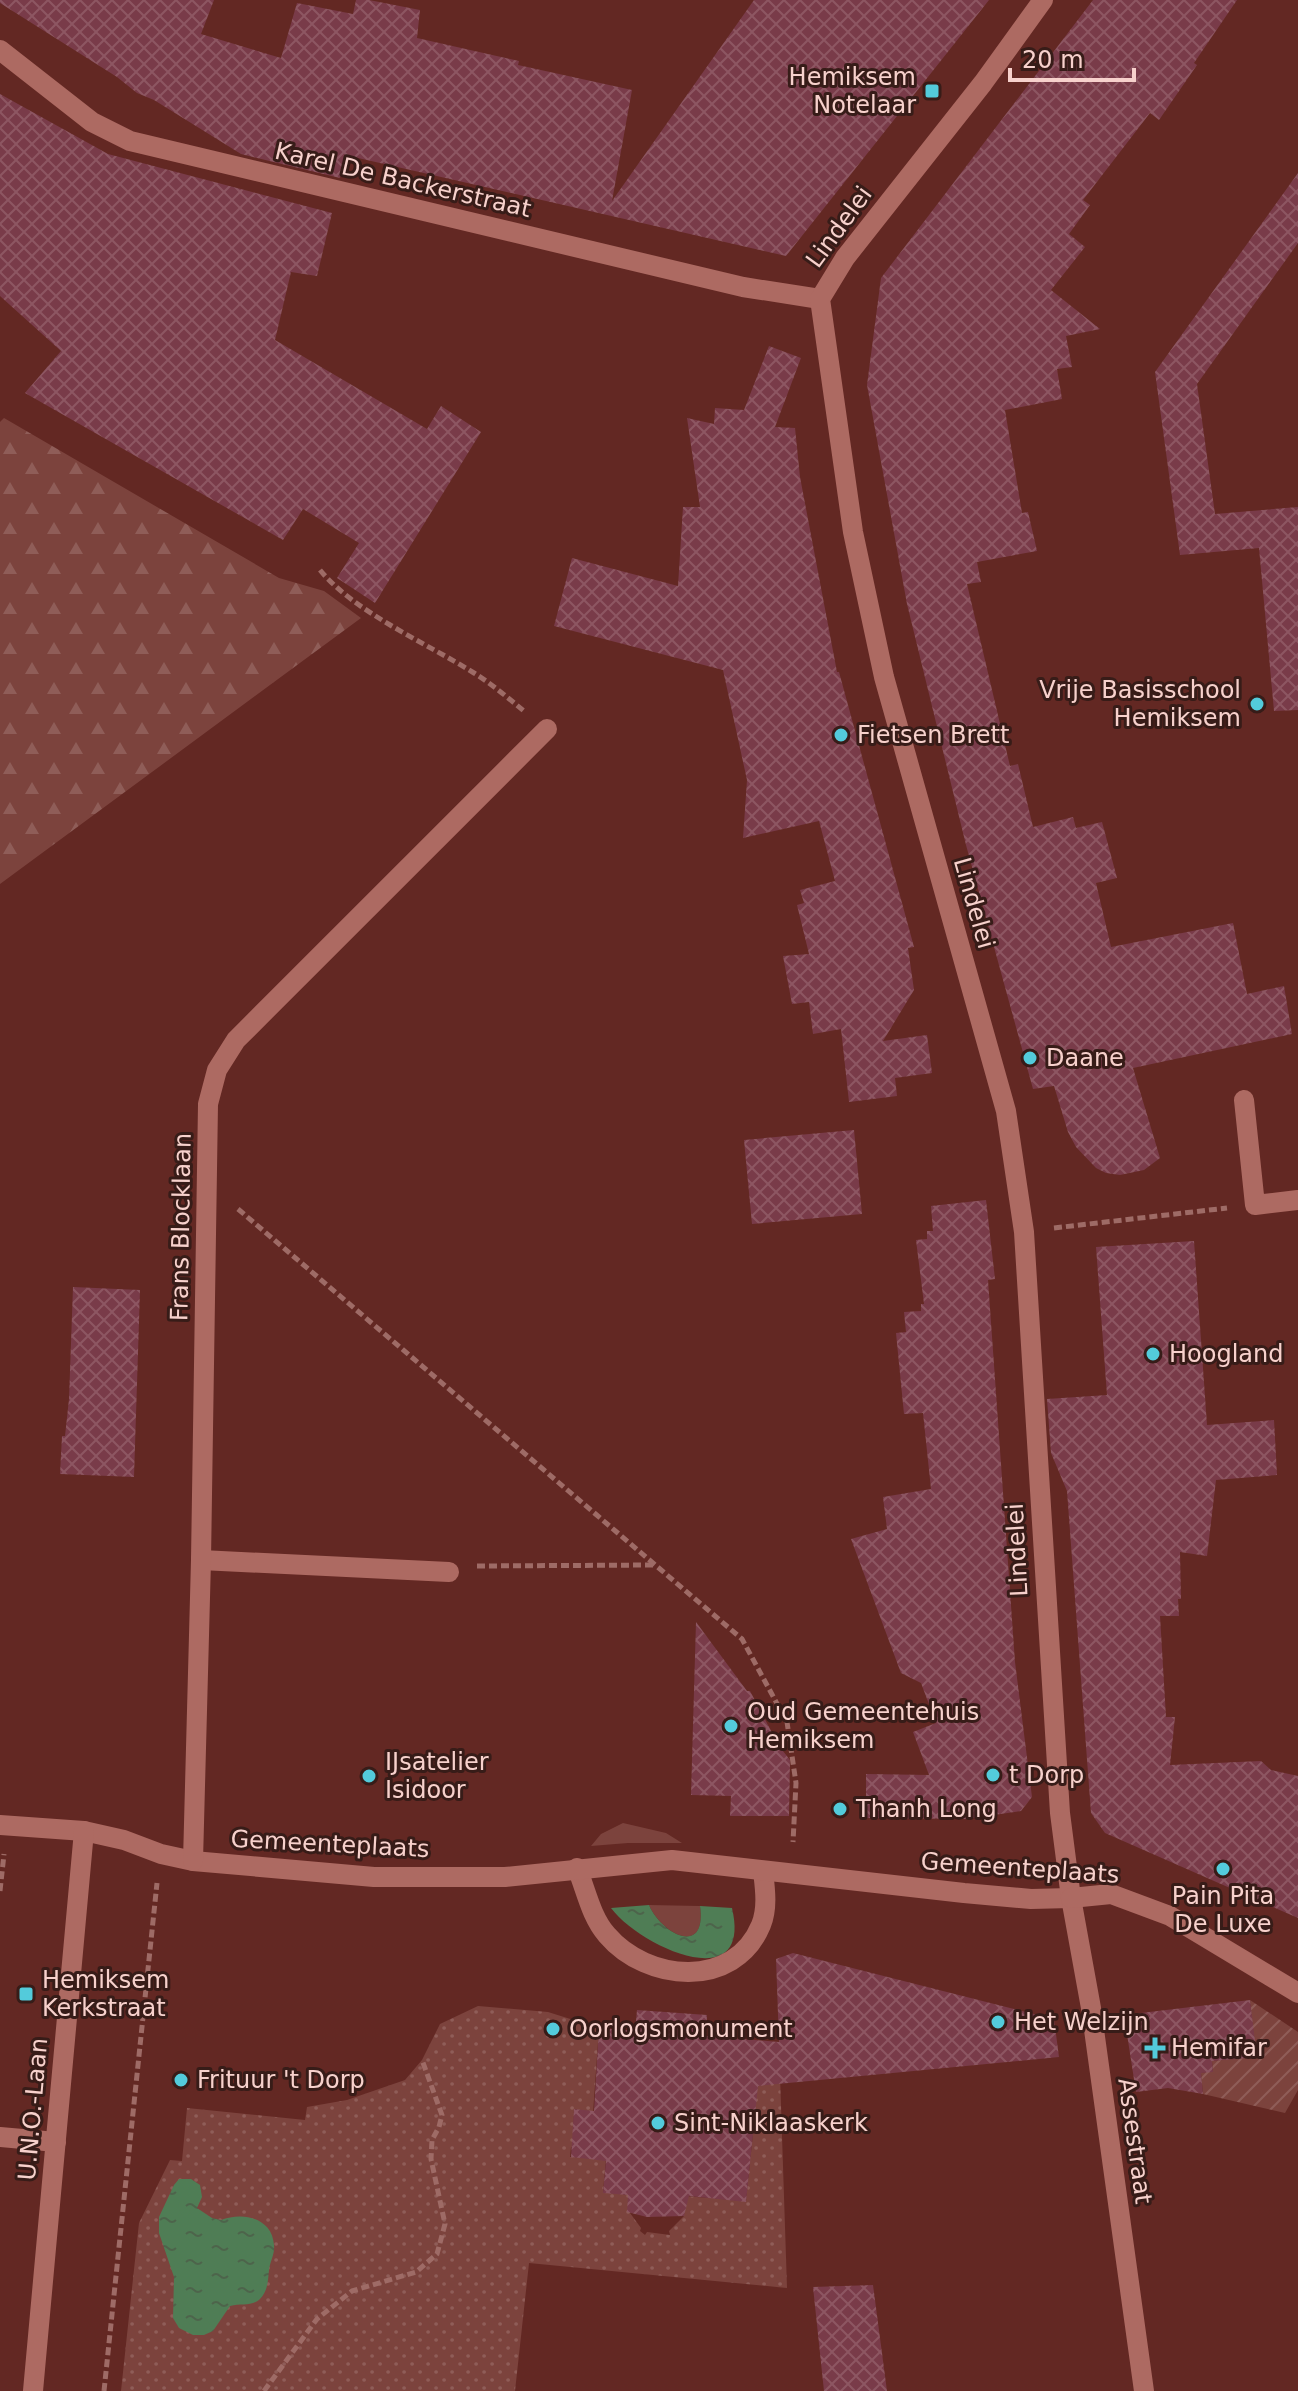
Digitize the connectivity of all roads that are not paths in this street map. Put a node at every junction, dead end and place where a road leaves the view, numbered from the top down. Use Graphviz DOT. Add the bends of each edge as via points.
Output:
graph roads {
  1 [pos="1043,0"];
  2 [pos="0,50"];
  3 [pos="820,299"];
  4 [pos="547,729"];
  5 [pos="1244,1100"];
  6 [pos="1298,1200"];
  7 [pos="201,1560"];
  8 [pos="449,1572"];
  9 [pos="0,1825"];
  10 [pos="84,1831"];
  11 [pos="193,1861"];
  12 [pos="577,1868"];
  13 [pos="763,1871"];
  14 [pos="1071,1898"];
  15 [pos="1298,1993"];
  16 [pos="0,2137"];
  17 [pos="56,2142"];
  18 [pos="33,2391"];
  19 [pos="1144,2391"];
  1 -- 3 [label="street, Lindelei" via="845,258"];
  2 -- 3 [label="street, Karel De Backerstraat" via="92,122 130,141 743,287"];
  3 -- 14 [label="street, Lindelei" via="853,532 884,677 1006,1111 1024,1232 1057,1778"];
  4 -- 7 [label="street, Frans Blocklaan" via="236,1040 217,1070 208,1104"];
  5 -- 6 [label="street" via="1255,1205"];
  7 -- 8 [label="street"];
  7 -- 11 [label="street, Frans Blocklaan"];
  9 -- 10 [label="street, Gemeenteplaats"];
  10 -- 11 [label="street, Gemeenteplaats"];
  10 -- 17 [label="street, U.N.O.-Laan"];
  11 -- 12 [label="street, Gemeenteplaats" via="374,1877 505,1877"];
  12 -- 13 [label="street, Gemeenteplaats" via="672,1860"];
  12 -- 13 [label="street" via="607,1936 659,1970 699,1972 728,1964 749,1944 761,1924"];
  13 -- 14 [label="street, Gemeenteplaats" via="1031,1899"];
  14 -- 15 [label="street, Gemeenteplaats" via="1111,1894 1170,1916"];
  14 -- 19 [label="street, Assestraat"];
  16 -- 17 [label="street"];
  17 -- 18 [label="street, U.N.O.-Laan"];
}
